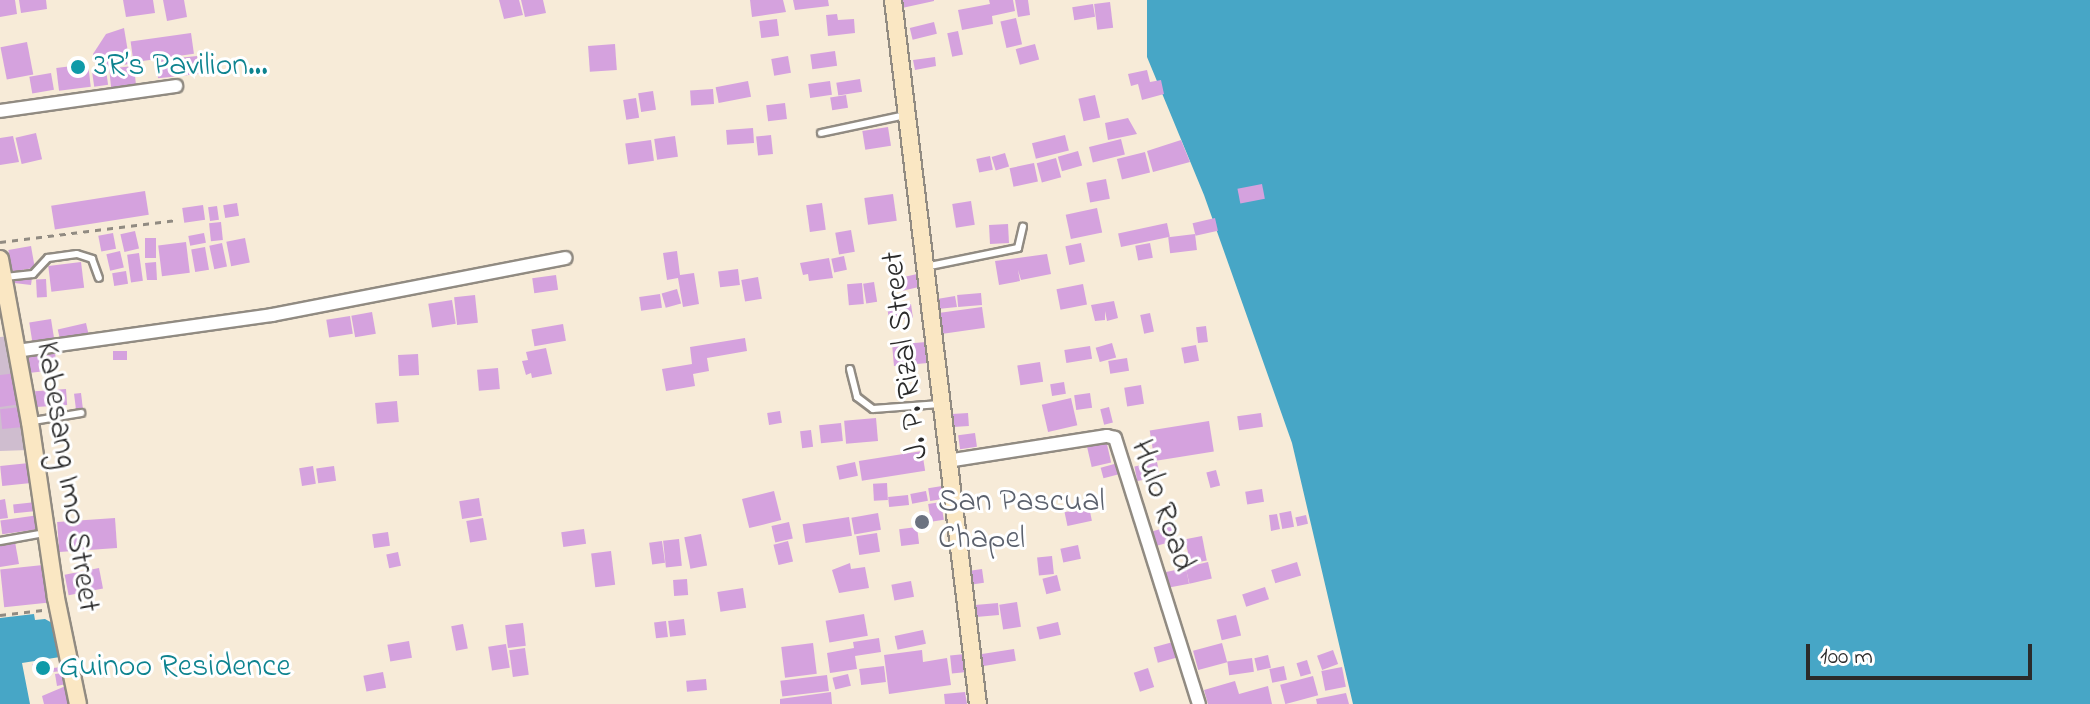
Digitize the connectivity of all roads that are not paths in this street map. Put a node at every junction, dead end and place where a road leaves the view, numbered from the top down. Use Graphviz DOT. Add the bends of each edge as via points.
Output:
graph roads {
  1 [pos="893,0"];
  2 [pos="176,86"];
  3 [pos="0,111"];
  4 [pos="906,115"];
  5 [pos="821,133"];
  6 [pos="1023,227"];
  7 [pos="566,258"];
  8 [pos="0,259"];
  9 [pos="924,267"];
  10 [pos="3,277"];
  11 [pos="99,278"];
  12 [pos="16,351"];
  13 [pos="850,369"];
  14 [pos="940,404"];
  15 [pos="81,413"];
  16 [pos="30,422"];
  17 [pos="947,461"];
  18 [pos="45,533"];
  19 [pos="0,541"];
  20 [pos="78,704"];
  21 [pos="978,704"];
  22 [pos="1199,704"];
  1 -- 4 [label="main road, J. P. Rizal Street"];
  2 -- 3 [label="street"];
  4 -- 5 [label="lane"];
  4 -- 9 [label="main road, J. P. Rizal Street"];
  6 -- 9 [label="lane" via="1018,248"];
  7 -- 12 [label="street" via="272,315"];
  8 -- 10 [label="main road, Kabesang Imo Street"];
  9 -- 14 [label="main road, J. P. Rizal Street"];
  10 -- 11 [label="lane" via="33,274 48,258 77,254 92,259"];
  10 -- 12 [label="main road, Kabesang Imo Street"];
  12 -- 16 [label="main road, Kabesang Imo Street"];
  13 -- 14 [label="lane" via="857,397 873,409"];
  14 -- 17 [label="main road, J. P. Rizal Street"];
  15 -- 16 [label="lane"];
  16 -- 18 [label="main road, Kabesang Imo Street"];
  17 -- 21 [label="main road, J. P. Rizal Street"];
  17 -- 22 [label="street, Hulo Road" via="1115,438"];
  18 -- 19 [label="lane"];
  18 -- 20 [label="main road, Kabesang Imo Street"];
}
